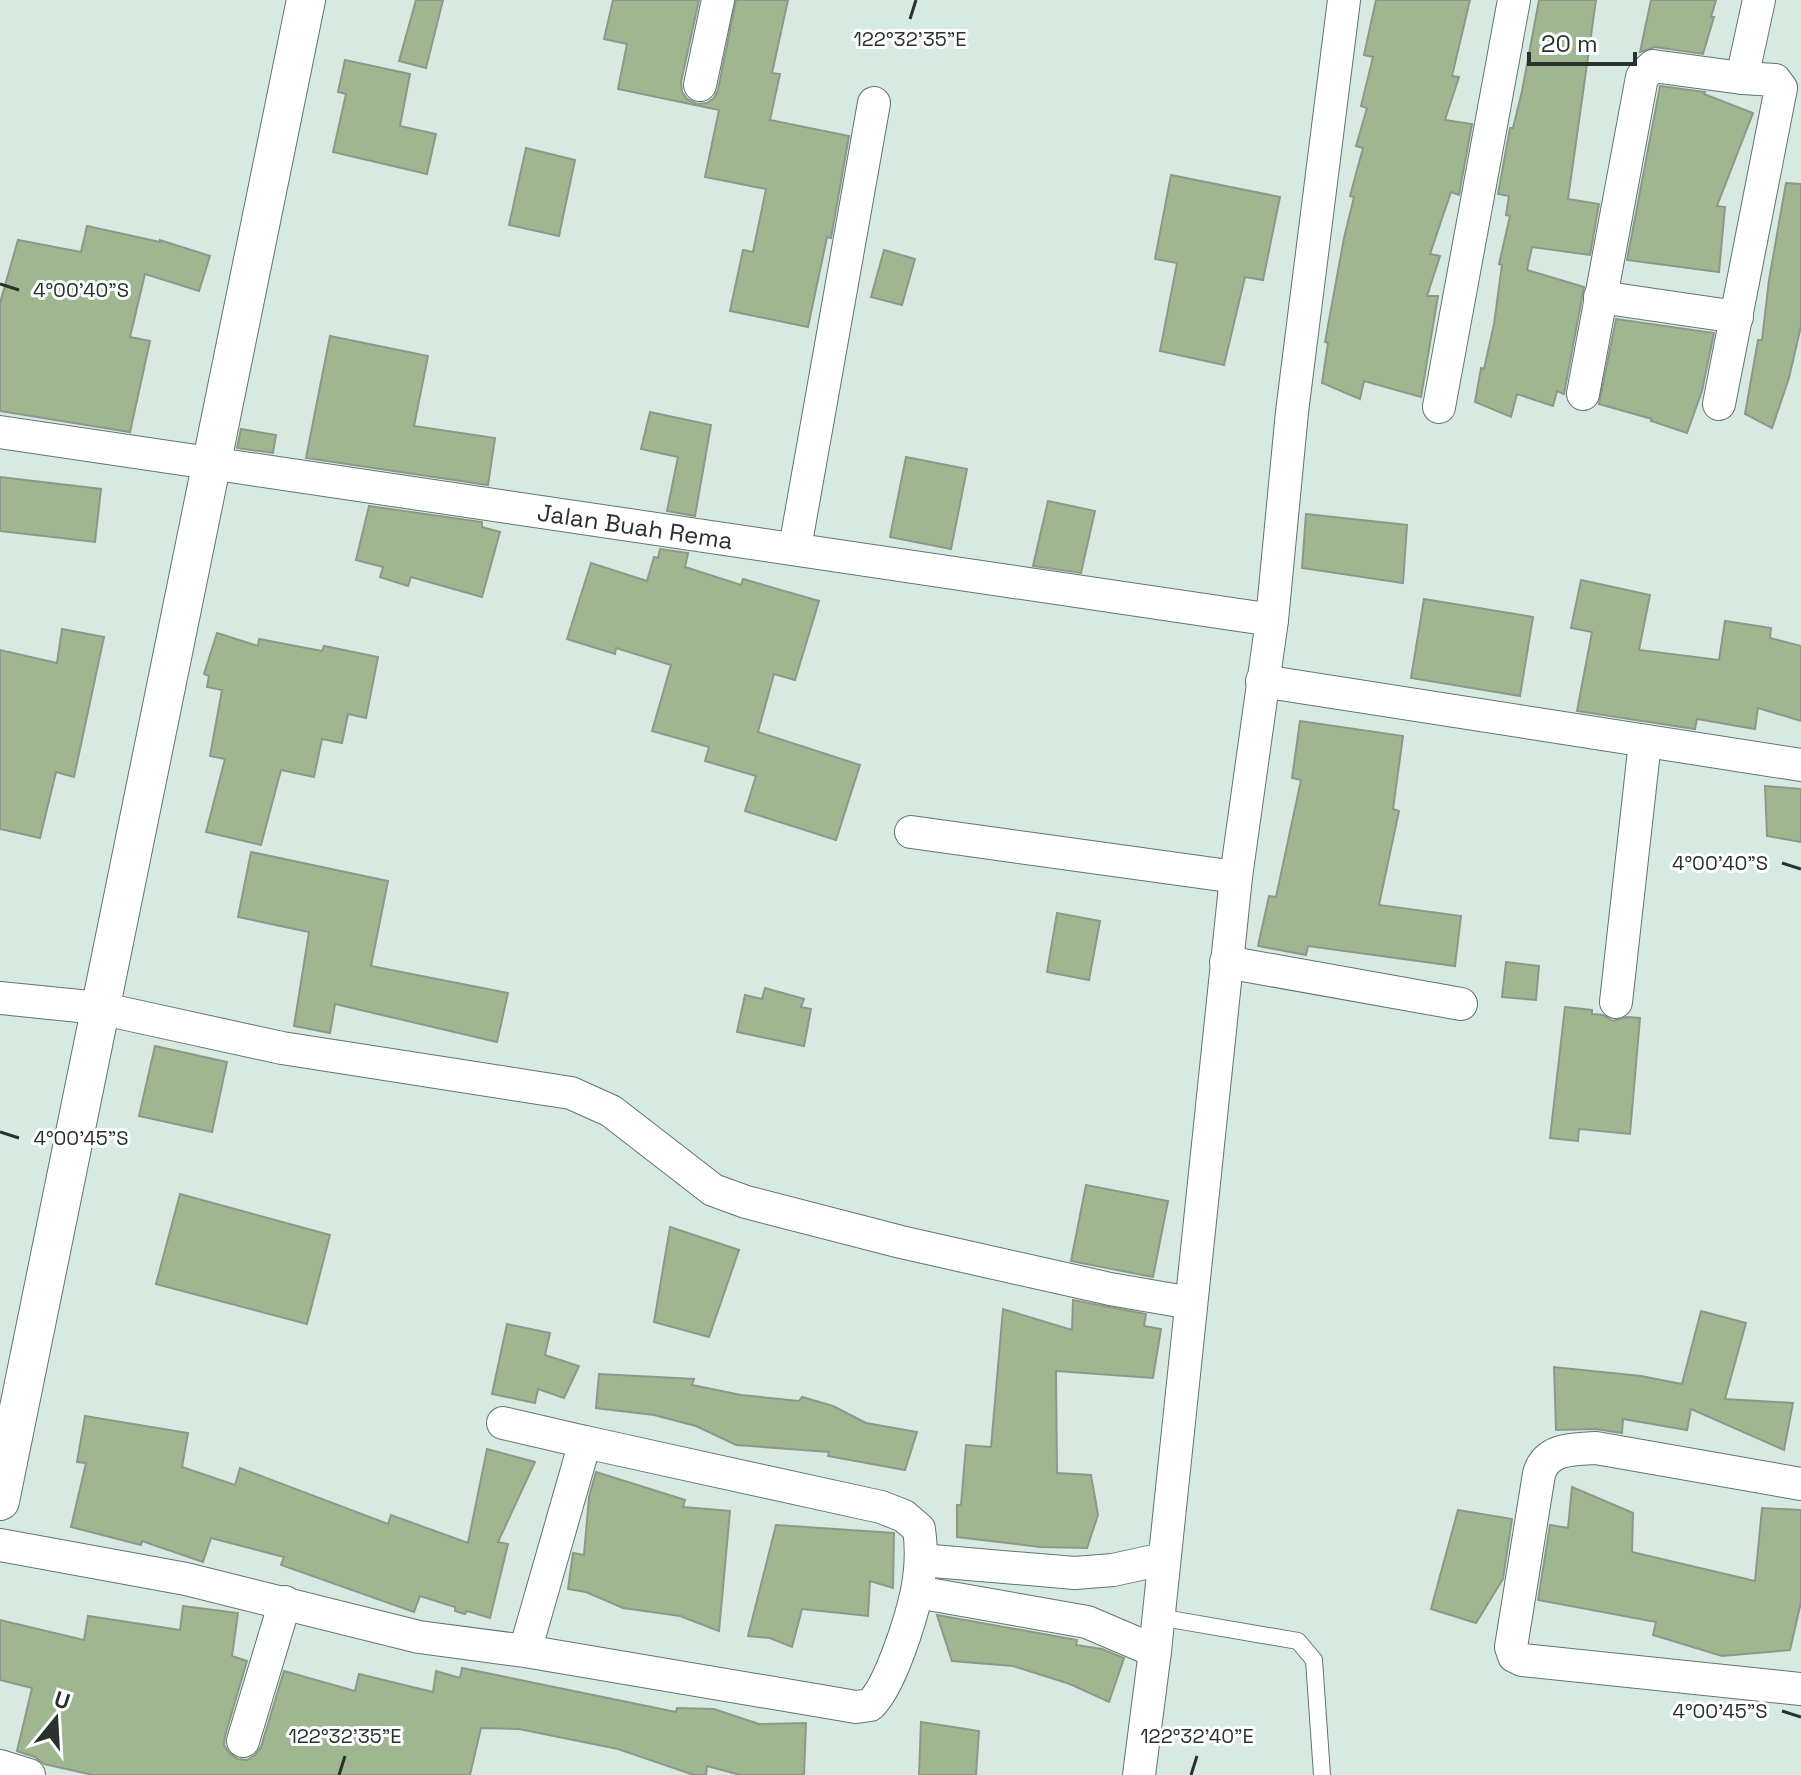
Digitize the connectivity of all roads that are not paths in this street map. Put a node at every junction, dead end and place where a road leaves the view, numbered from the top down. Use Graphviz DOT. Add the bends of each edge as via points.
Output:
graph roads {
  1 [pos="306,0"];
  2 [pos="718,0"];
  3 [pos="1344,0"];
  4 [pos="1514,0"];
  5 [pos="1759,0"];
  6 [pos="1742,78"];
  7 [pos="700,85"];
  8 [pos="874,103"];
  9 [pos="1600,297"];
  10 [pos="1737,317"];
  11 [pos="1583,394"];
  12 [pos="1719,404"];
  13 [pos="1439,407"];
  14 [pos="0,432"];
  15 [pos="212,465"];
  16 [pos="795,548"];
  17 [pos="1272,620"];
  18 [pos="1262,681"];
  19 [pos="1645,742"];
  20 [pos="1801,765"];
  21 [pos="911,832"];
  22 [pos="1236,877"];
  23 [pos="1226,962"];
  24 [pos="0,998"];
  25 [pos="1616,1002"];
  26 [pos="1461,1004"];
  27 [pos="99,1008"];
  28 [pos="1191,1303"];
  29 [pos="503,1423"];
  30 [pos="585,1442"];
  31 [pos="1801,1484"];
  32 [pos="0,1501"];
  33 [pos="0,1545"];
  34 [pos="1163,1559"];
  35 [pos="921,1560"];
  36 [pos="917,1592"];
  37 [pos="285,1602"];
  38 [pos="1158,1617"];
  39 [pos="525,1651"];
  40 [pos="1155,1651"];
  41 [pos="1801,1689"];
  42 [pos="243,1741"];
  43 [pos="0,1766"];
  44 [pos="29,1775"];
  45 [pos="1139,1775"];
  46 [pos="1322,1775"];
  1 -- 15 [label="street"];
  2 -- 7 [label="street"];
  3 -- 17 [label="street" via="1292,412"];
  4 -- 13 [label="street"];
  5 -- 6 [label="street"];
  6 -- 9 [label="street" via="1653,66 1646,70"];
  6 -- 10 [label="street" via="1775,80 1781,88"];
  8 -- 16 [label="street"];
  9 -- 10 [label="street"];
  9 -- 11 [label="street"];
  10 -- 12 [label="street"];
  14 -- 15 [label="street, Jalan Buah Rema"];
  15 -- 16 [label="street, Jalan Buah Rema"];
  15 -- 27 [label="street"];
  16 -- 17 [label="street, Jalan Buah Rema"];
  17 -- 18 [label="street"];
  18 -- 19 [label="street"];
  18 -- 22 [label="street"];
  19 -- 20 [label="street"];
  19 -- 25 [label="street"];
  21 -- 22 [label="street"];
  22 -- 23 [label="street"];
  23 -- 26 [label="street"];
  23 -- 28 [label="street"];
  24 -- 27 [label="street"];
  27 -- 28 [label="street" via="282,1048 571,1093 611,1111 713,1190 746,1202 901,1242"];
  27 -- 32 [label="street"];
  28 -- 34 [label="street"];
  29 -- 30 [label="street"];
  30 -- 35 [label="street" via="881,1507 919,1529"];
  30 -- 39 [label="street"];
  31 -- 41 [label="street" via="1596,1448 1555,1454 1539,1474 1511,1647 1522,1660"];
  33 -- 37 [label="street"];
  34 -- 35 [label="street" via="1075,1573"];
  34 -- 38 [label="street"];
  35 -- 36 [label="street"];
  36 -- 39 [label="street" via="885,1689 870,1705 830,1704"];
  36 -- 40 [label="street" via="1087,1622"];
  37 -- 39 [label="street" via="419,1637"];
  37 -- 42 [label="street"];
  38 -- 40 [label="street"];
  38 -- 46 [label="lane" via="1298,1641 1314,1660"];
  40 -- 45 [label="street"];
  43 -- 44 [label="street"];
}
